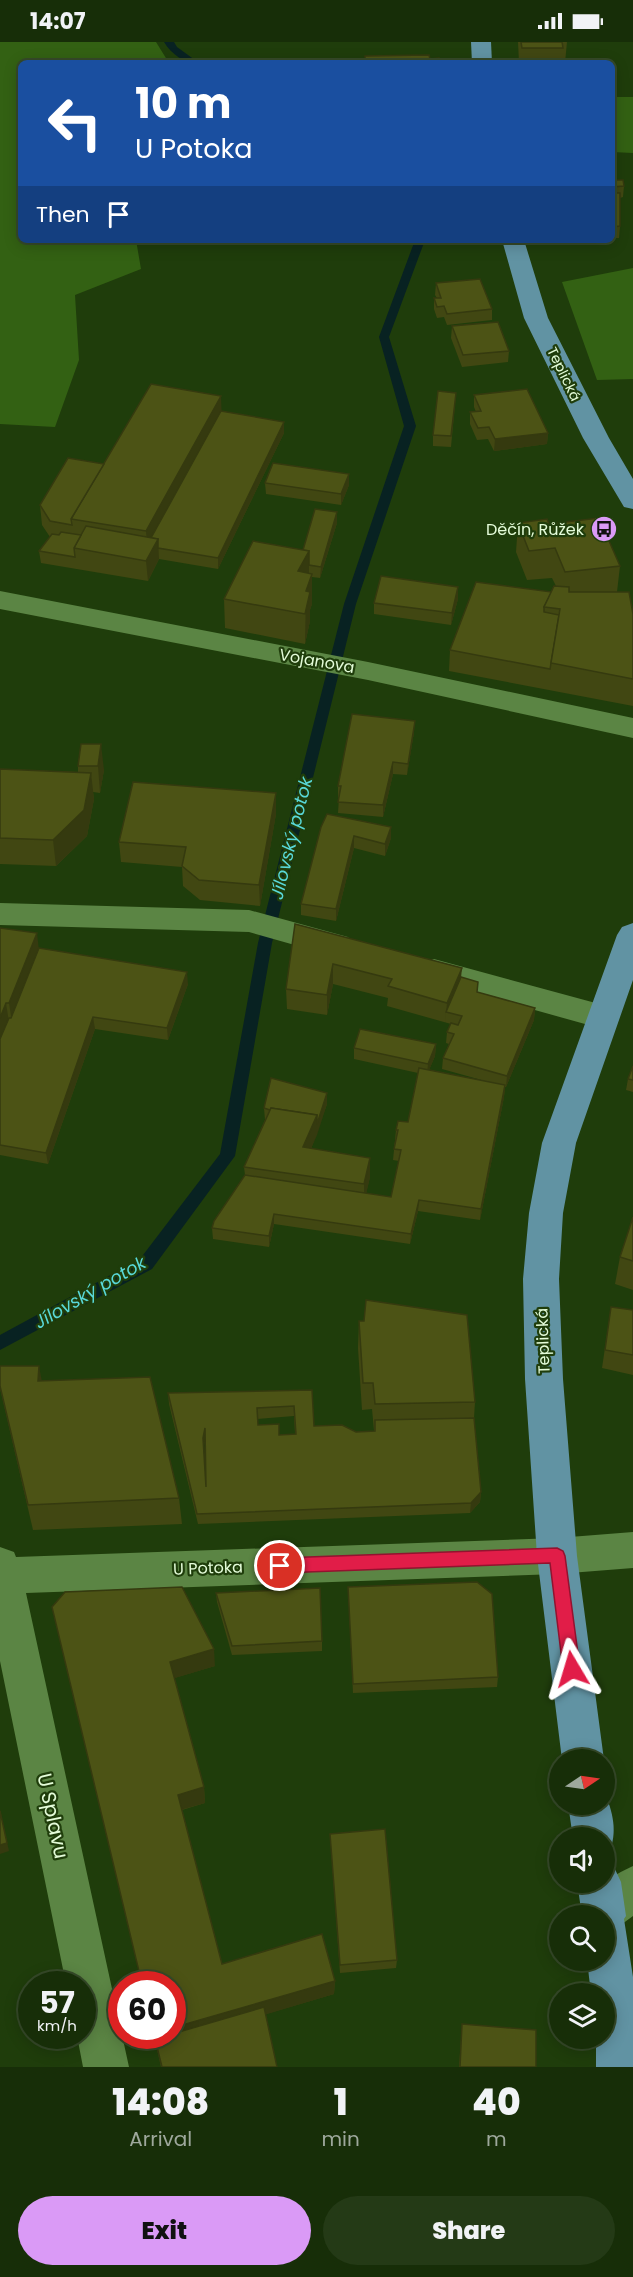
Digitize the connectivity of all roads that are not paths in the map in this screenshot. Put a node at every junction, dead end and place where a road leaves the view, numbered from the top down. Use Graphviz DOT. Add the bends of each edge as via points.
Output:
graph roads {
  1 [pos="481,42"];
  2 [pos="482,60"];
  3 [pos="514,243"];
  4 [pos="633,501"];
  5 [pos="0,600"];
  6 [pos="633,728"];
  7 [pos="0,914"];
  8 [pos="633,935"];
  9 [pos="367,953"];
  10 [pos="412,965"];
  11 [pos="603,1017"];
  12 [pos="633,1550"];
  13 [pos="557,1556"];
  14 [pos="1,1570"];
  15 [pos="582,1749"];
  16 [pos="609,1904"];
  17 [pos="106,2067"];
  18 [pos="620,2067"];
  1 -- 2 [label="main road"];
  3 -- 4 [label="main road, Teplická" via="536,318 596,438"];
  5 -- 6 [label="street, Vojanova" via="368,671"];
  7 -- 9 [label="street" via="249,921"];
  8 -- 11 [label="main road, Teplická"];
  10 -- 11 [label="street"];
  11 -- 13 [label="main road, Teplická" via="559,1143 546,1213 541,1279 544,1379"];
  12 -- 13 [label="street, U Potoka"];
  13 -- 14 [label="street, U Potoka"];
  13 -- 15 [label="main road, Teplická"];
  14 -- 17 [label="street, U Splavu"];
  16 -- 18 [label="main road"];
}
